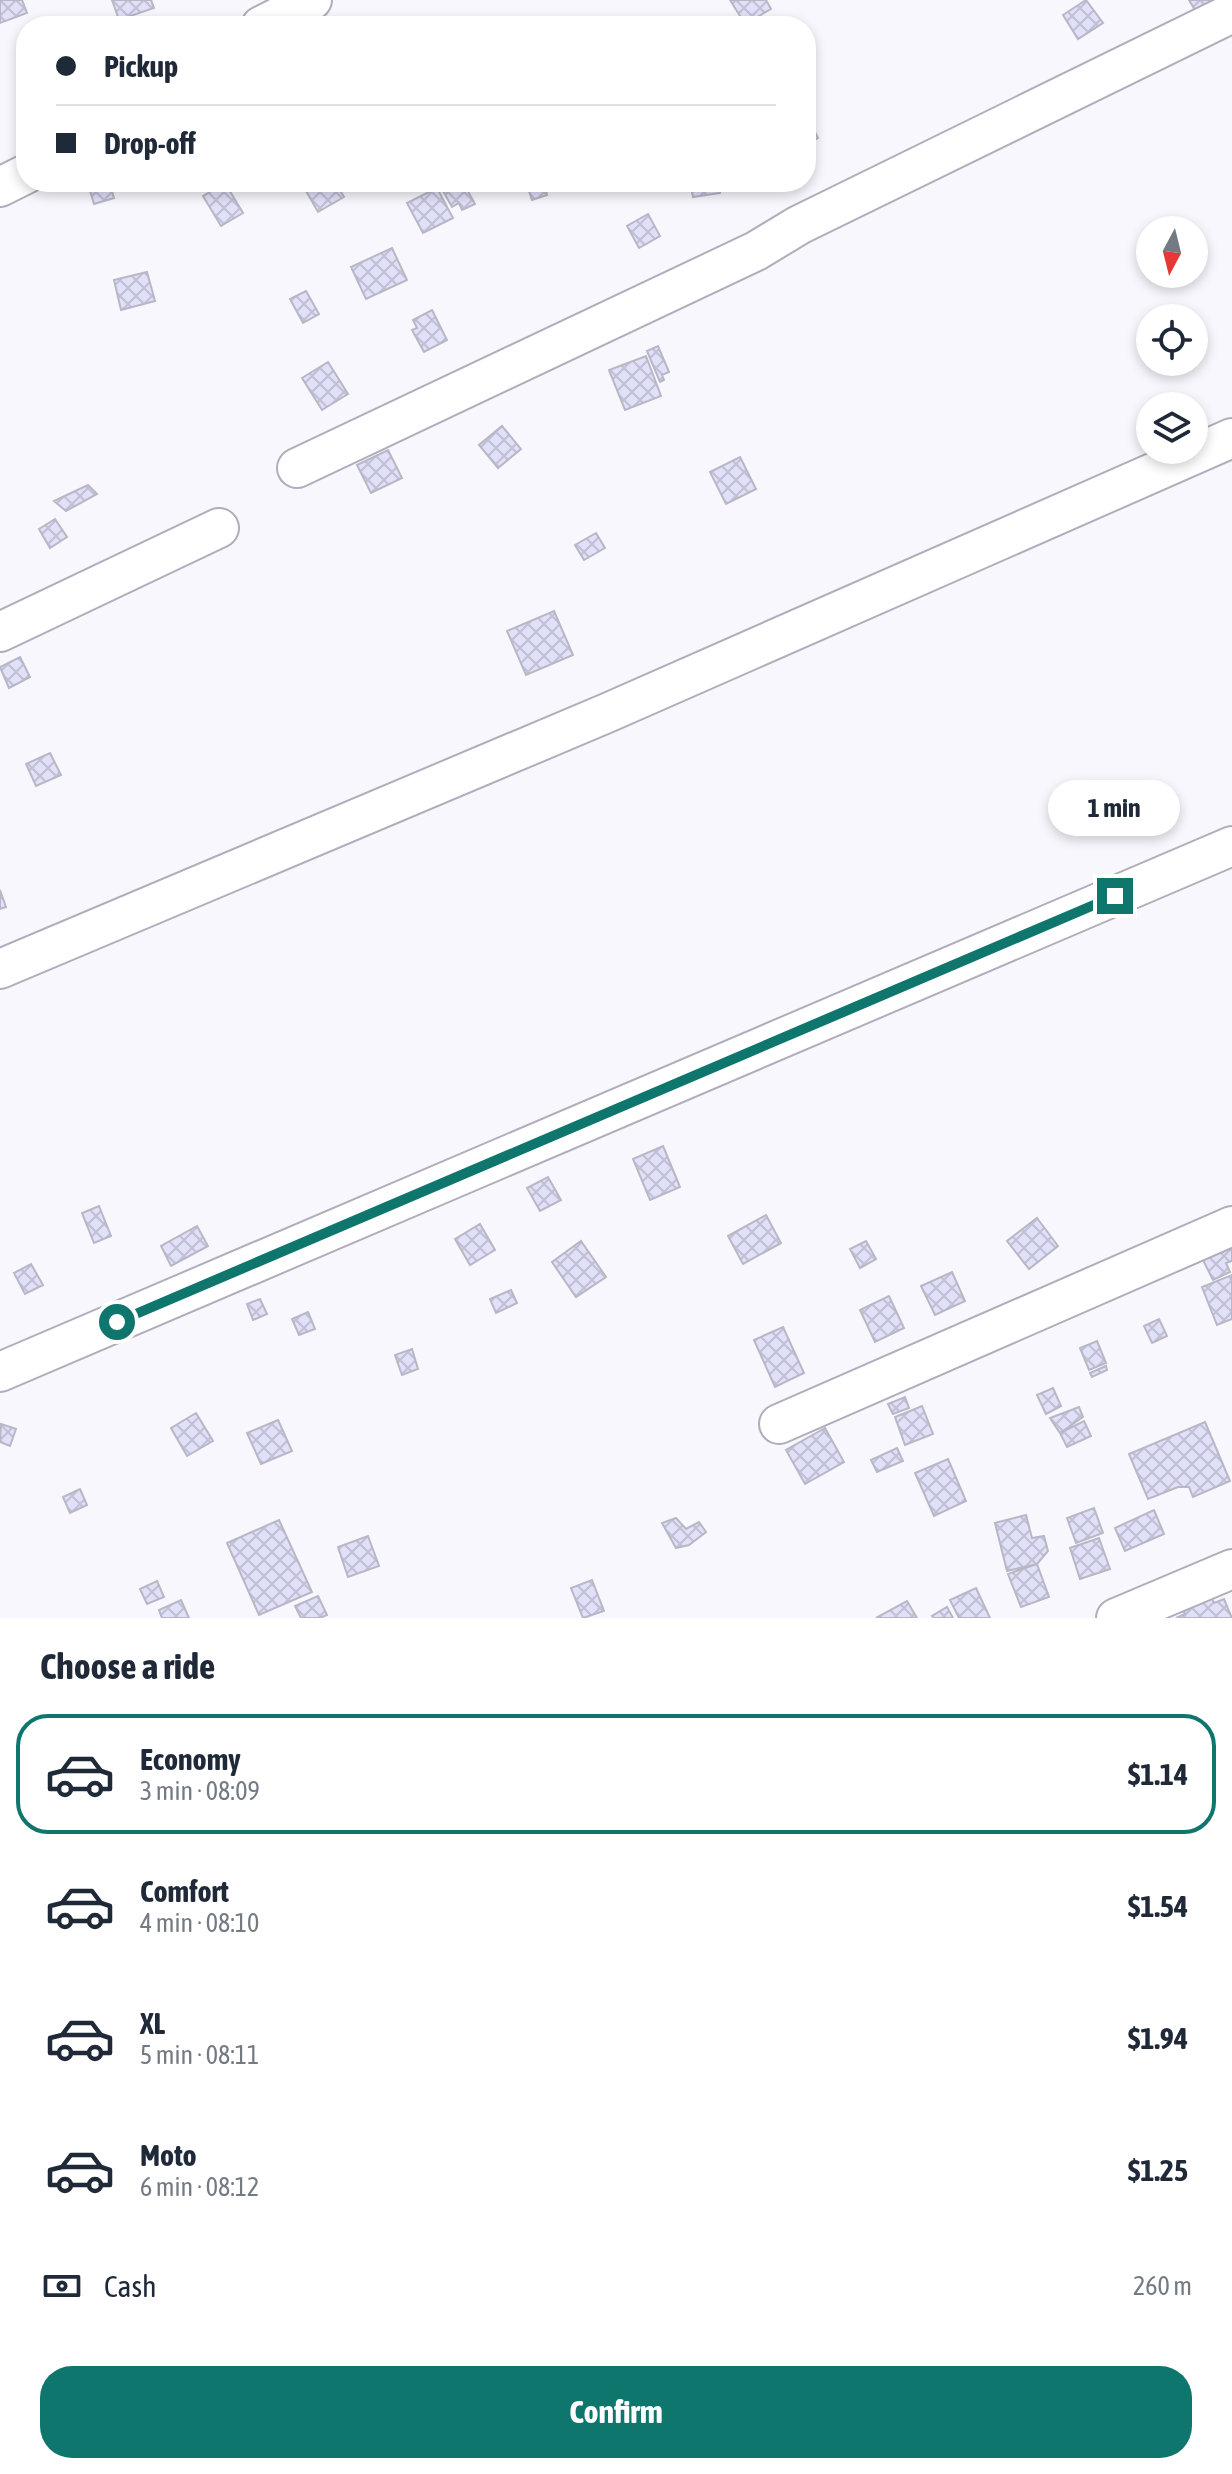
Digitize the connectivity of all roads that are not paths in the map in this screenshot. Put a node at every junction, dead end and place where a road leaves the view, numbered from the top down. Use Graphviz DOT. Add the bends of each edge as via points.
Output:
graph roads {
  1 [pos="312,0"];
  2 [pos="1232,13"];
  3 [pos="281,16"];
  4 [pos="1232,438"];
  5 [pos="297,468"];
  6 [pos="219,528"];
  7 [pos="0,632"];
  8 [pos="1232,846"];
  9 [pos="0,969"];
  10 [pos="1232,1226"];
  11 [pos="0,1372"];
  12 [pos="779,1424"];
  13 [pos="1232,1569"];
  14 [pos="1116,1618"];
  1 -- 3 [label="street"];
  2 -- 5 [label="street" via="799,225 756,251"];
  4 -- 9 [label="street" via="607,713"];
  6 -- 7 [label="street"];
  8 -- 11 [label="street"];
  10 -- 12 [label="street"];
  13 -- 14 [label="street"];
}
